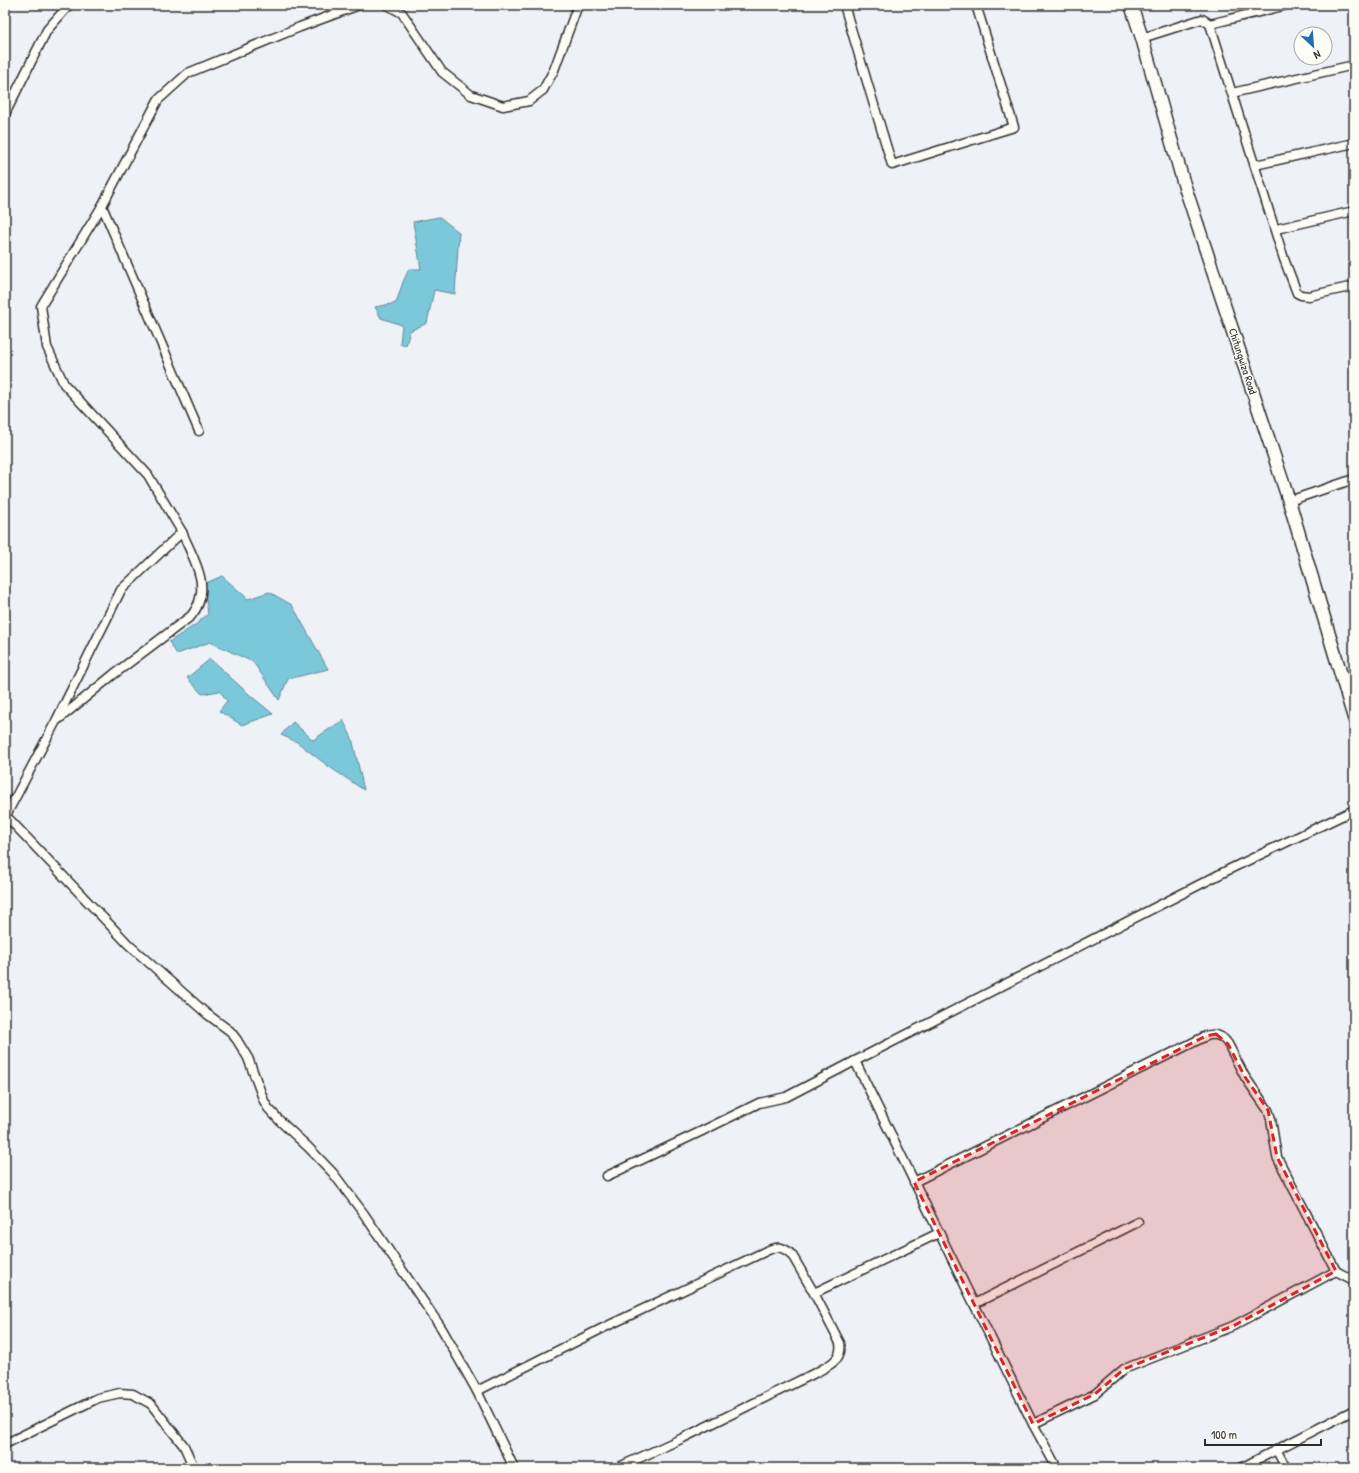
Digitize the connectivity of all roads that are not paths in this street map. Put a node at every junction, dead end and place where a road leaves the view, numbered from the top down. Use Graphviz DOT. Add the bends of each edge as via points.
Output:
graph roads {
  1 [pos="69,5"];
  2 [pos="359,5"];
  3 [pos="387,5"];
  4 [pos="578,5"];
  5 [pos="844,5"];
  6 [pos="976,5"];
  7 [pos="1130,5"];
  8 [pos="1287,5"];
  9 [pos="1210,24"];
  10 [pos="1142,38"];
  11 [pos="1354,65"];
  12 [pos="1232,93"];
  13 [pos="5,114"];
  14 [pos="1354,143"];
  15 [pos="1255,166"];
  16 [pos="102,206"];
  17 [pos="1354,211"];
  18 [pos="1276,229"];
  19 [pos="1354,286"];
  20 [pos="199,431"];
  21 [pos="1354,479"];
  22 [pos="1289,501"];
  23 [pos="182,532"];
  24 [pos="1354,718"];
  25 [pos="56,721"];
  26 [pos="1354,810"];
  27 [pos="5,817"];
  28 [pos="855,1061"];
  29 [pos="606,1176"];
  30 [pos="914,1182"];
  31 [pos="1138,1222"];
  32 [pos="939,1233"];
  33 [pos="1336,1271"];
  34 [pos="1354,1283"];
  35 [pos="814,1293"];
  36 [pos="974,1304"];
  37 [pos="477,1391"];
  38 [pos="1354,1410"];
  39 [pos="1033,1424"];
  40 [pos="5,1444"];
  41 [pos="1277,1451"];
  42 [pos="194,1468"];
  43 [pos="514,1468"];
  44 [pos="617,1468"];
  45 [pos="1057,1468"];
  46 [pos="1241,1468"];
  47 [pos="1286,1468"];
  1 -- 13 [label="street" via="47,30"];
  2 -- 16 [label="street" via="188,73 158,100"];
  3 -- 4 [label="street" via="402,13 442,72 472,95 502,106 529,101 543,90 554,70"];
  5 -- 6 [label="street" via="892,165 1014,127"];
  7 -- 10 [label="main road, Chitungwiza Road"];
  8 -- 9 [label="street"];
  9 -- 10 [label="street" via="1202,19"];
  9 -- 12 [label="street"];
  10 -- 22 [label="main road, Chitungwiza Road" via="1183,181"];
  11 -- 12 [label="street"];
  12 -- 15 [label="street"];
  14 -- 15 [label="street"];
  15 -- 18 [label="street"];
  16 -- 20 [label="street"];
  16 -- 23 [label="street" via="41,306 47,347 64,384 148,475"];
  17 -- 18 [label="street"];
  18 -- 19 [label="street" via="1291,278 1301,295 1309,296"];
  21 -- 22 [label="street"];
  22 -- 24 [label="main road, Chitungwiza Road"];
  23 -- 25 [label="street" via="121,590"];
  23 -- 25 [label="street" via="202,582 201,598 192,616"];
  25 -- 27 [label="street"];
  26 -- 28 [label="street" via="1232,868"];
  27 -- 37 [label="street" via="129,945 230,1031 248,1058 268,1108 333,1173 364,1214 442,1329"];
  28 -- 29 [label="street" via="786,1098 759,1103"];
  28 -- 30 [label="street"];
  30 -- 32 [label="street"];
  30 -- 33 [label="street" via="1206,1036 1216,1034 1228,1044 1245,1077 1268,1110 1277,1157"];
  31 -- 36 [label="street"];
  32 -- 35 [label="street"];
  32 -- 36 [label="street"];
  33 -- 34 [label="street"];
  33 -- 39 [label="street" via="1233,1326 1124,1369 1096,1394"];
  35 -- 37 [label="street" via="792,1255 781,1247 774,1248 603,1328"];
  35 -- 44 [label="street" via="840,1343 840,1354 832,1364"];
  36 -- 39 [label="street"];
  37 -- 43 [label="street"];
  38 -- 41 [label="street"];
  39 -- 45 [label="street"];
  40 -- 42 [label="street" via="98,1398 120,1393 133,1394 151,1404 184,1446"];
  41 -- 46 [label="street"];
  41 -- 47 [label="street"];
}
